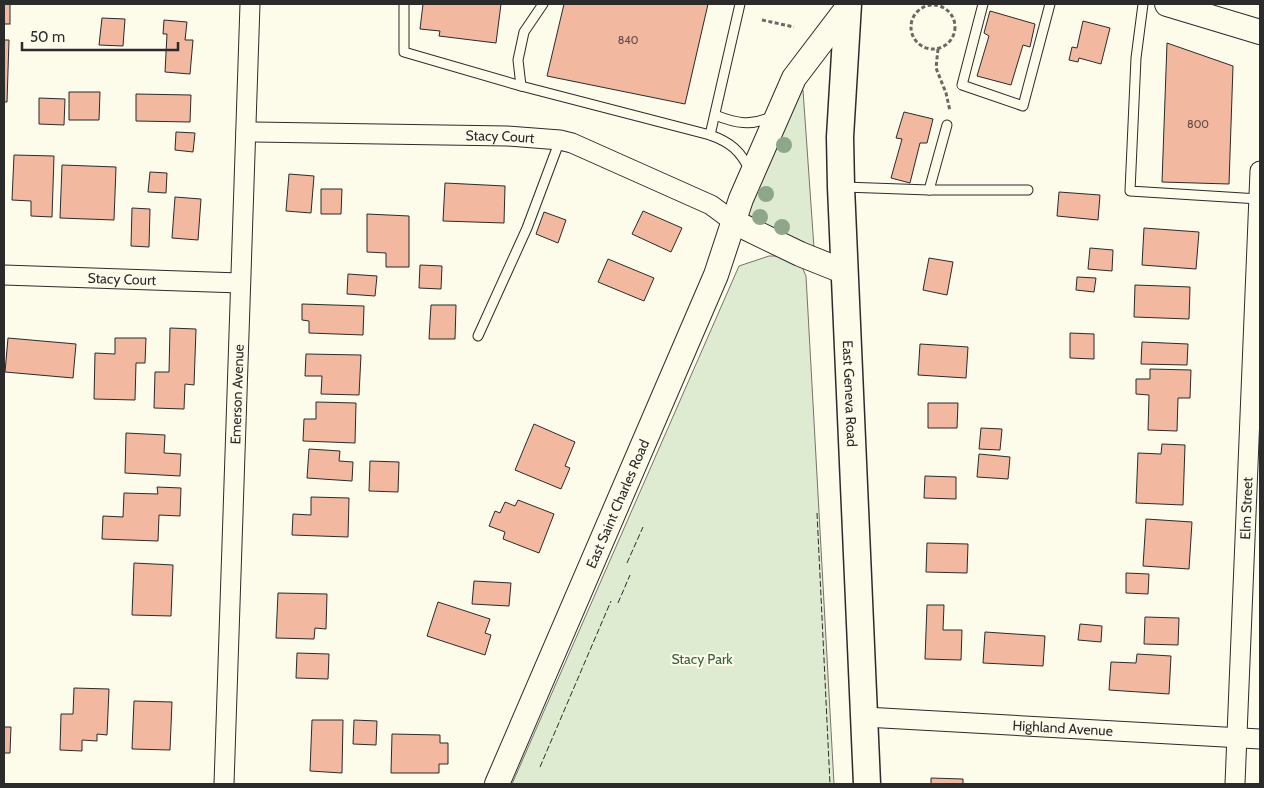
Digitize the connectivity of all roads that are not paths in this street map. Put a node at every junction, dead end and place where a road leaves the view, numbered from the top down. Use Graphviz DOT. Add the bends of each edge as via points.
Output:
graph roads {
  1 [pos="250,4"];
  2 [pos="404,4"];
  3 [pos="543,4"];
  4 [pos="740,4"];
  5 [pos="983,4"];
  6 [pos="1050,4"];
  7 [pos="1143,4"];
  8 [pos="1167,4"];
  9 [pos="848,6"];
  10 [pos="1260,32"];
  11 [pos="521,86"];
  12 [pos="776,114"];
  13 [pos="715,115"];
  14 [pos="947,126"];
  15 [pos="246,132"];
  16 [pos="710,135"];
  17 [pos="560,140"];
  18 [pos="1260,171"];
  19 [pos="752,174"];
  20 [pos="841,187"];
  21 [pos="929,190"];
  22 [pos="1028,190"];
  23 [pos="1259,199"];
  24 [pos="734,222"];
  25 [pos="845,272"];
  26 [pos="4,274"];
  27 [pos="240,283"];
  28 [pos="478,336"];
  29 [pos="865,717"];
  30 [pos="1237,739"];
  31 [pos="1260,739"];
  32 [pos="224,784"];
  33 [pos="497,784"];
  34 [pos="867,784"];
  35 [pos="1235,784"];
  1 -- 15 [label="street, Emerson Avenue"];
  2 -- 11 [label="lane" via="404,52"];
  3 -- 11 [label="lane" via="524,32 518,60"];
  4 -- 13 [label="lane"];
  5 -- 6 [label="lane" via="962,85 1023,106"];
  7 -- 23 [label="lane" via="1136,58 1130,191"];
  8 -- 10 [label="street"];
  9 -- 12 [label="street, East Saint Charles Road" via="794,78"];
  9 -- 20 [label="main road, East Geneva Road" via="840,137"];
  11 -- 16 [label="lane"];
  12 -- 13 [label="lane" via="761,122 743,124"];
  12 -- 19 [label="street, East Saint Charles Road"];
  13 -- 16 [label="lane"];
  14 -- 21 [label="lane"];
  15 -- 17 [label="street, Stacy Court" via="507,136"];
  15 -- 27 [label="street, Emerson Avenue"];
  16 -- 19 [label="lane" via="728,141"];
  17 -- 24 [label="street, Stacy Court" via="711,205"];
  17 -- 28 [label="lane" via="526,228"];
  18 -- 23 [label="street, Elm Street"];
  19 -- 24 [label="street, East Saint Charles Road"];
  20 -- 21 [label="lane"];
  20 -- 25 [label="main road, East Geneva Road"];
  21 -- 22 [label="lane"];
  23 -- 30 [label="street, Elm Street"];
  24 -- 25 [label="street"];
  24 -- 33 [label="street, East Saint Charles Road" via="716,275"];
  25 -- 29 [label="main road, East Geneva Road"];
  26 -- 27 [label="street, Stacy Court"];
  27 -- 32 [label="street, Emerson Avenue"];
  29 -- 30 [label="street, Highland Avenue"];
  29 -- 34 [label="main road, East Geneva Road"];
  30 -- 31 [label="street, Highland Avenue"];
  30 -- 35 [label="street, Elm Street"];
}
